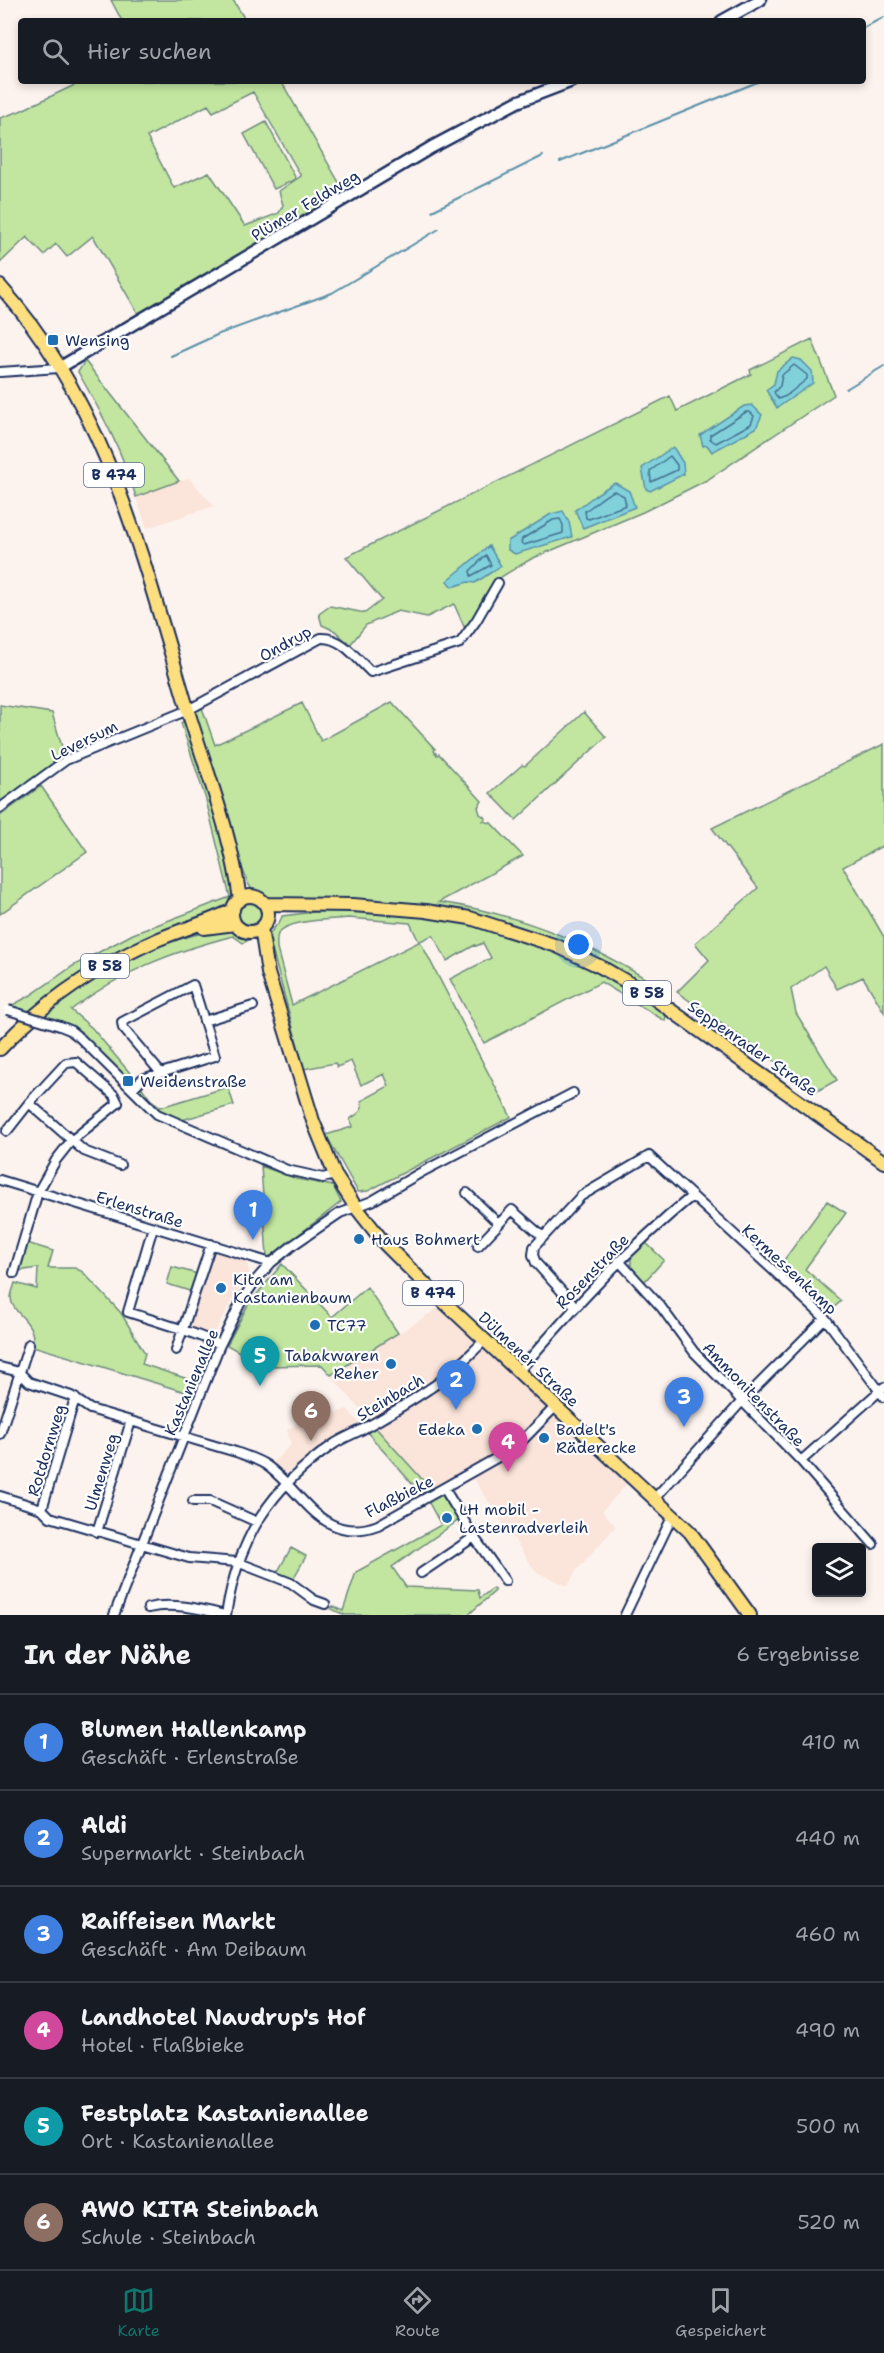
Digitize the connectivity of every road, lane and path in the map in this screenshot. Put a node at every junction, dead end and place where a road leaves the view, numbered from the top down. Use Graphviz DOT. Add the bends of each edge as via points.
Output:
graph roads {
  1 [pos="760,0"];
  2 [pos="727,18"];
  3 [pos="564,84"];
  4 [pos="0,286"];
  5 [pos="59,368"];
  6 [pos="0,372"];
  7 [pos="498,583"];
  8 [pos="188,710"];
  9 [pos="0,808"];
  10 [pos="241,902"];
  11 [pos="265,904"];
  12 [pos="321,905"];
  13 [pos="264,923"];
  14 [pos="235,924"];
  15 [pos="248,932"];
  16 [pos="176,933"];
  17 [pos="268,973"];
  18 [pos="253,1006"];
  19 [pos="4,1008"];
  20 [pos="204,1021"];
  21 [pos="0,1049"];
  22 [pos="160,1072"];
  23 [pos="132,1089"];
  24 [pos="573,1093"];
  25 [pos="29,1103"];
  26 [pos="7,1131"];
  27 [pos="71,1141"];
  28 [pos="884,1162"];
  29 [pos="120,1165"];
  30 [pos="335,1175"];
  31 [pos="0,1180"];
  32 [pos="38,1192"];
  33 [pos="467,1193"];
  34 [pos="692,1197"];
  35 [pos="355,1206"];
  36 [pos="499,1224"];
  37 [pos="153,1227"];
  38 [pos="542,1236"];
  39 [pos="211,1244"];
  40 [pos="478,1246"];
  41 [pos="619,1261"];
  42 [pos="271,1263"];
  43 [pos="14,1273"];
  44 [pos="575,1306"];
  45 [pos="825,1318"];
  46 [pos="184,1330"];
  47 [pos="484,1341"];
  48 [pos="29,1344"];
  49 [pos="220,1344"];
  50 [pos="176,1350"];
  51 [pos="0,1367"];
  52 [pos="19,1372"];
  53 [pos="518,1372"];
  54 [pos="881,1388"];
  55 [pos="884,1397"];
  56 [pos="75,1398"];
  57 [pos="743,1400"];
  58 [pos="556,1406"];
  59 [pos="130,1421"];
  60 [pos="0,1434"];
  61 [pos="183,1436"];
  62 [pos="801,1461"];
  63 [pos="286,1485"];
  64 [pos="444,1488"];
  65 [pos="0,1496"];
  66 [pos="655,1498"];
  67 [pos="193,1501"];
  68 [pos="42,1509"];
  69 [pos="671,1519"];
  70 [pos="257,1521"];
  71 [pos="97,1532"];
  72 [pos="474,1537"];
  73 [pos="873,1544"];
  74 [pos="141,1545"];
  75 [pos="237,1562"];
  76 [pos="421,1573"];
  77 [pos="505,1581"];
  78 [pos="325,1604"];
  79 [pos="148,1608"];
  80 [pos="114,1615"];
  81 [pos="225,1615"];
  82 [pos="625,1615"];
  83 [pos="750,1615"];
  1 -- 2 [label="street"];
  3 -- 5 [label="street, Plümer Feldweg" via="517,102 432,147"];
  4 -- 5 [label="main road, B 474"];
  5 -- 6 [label="street"];
  5 -- 8 [label="main road, B 474" via="86,414 135,530"];
  7 -- 8 [label="street, Ondrup" via="460,643 371,672 339,642 321,638"];
  8 -- 9 [label="street, Leversum" via="66,760"];
  8 -- 10 [label="main road, B 474" via="229,844"];
  10 -- 11 [label="main road"];
  10 -- 14 [label="main road"];
  10 -- 16 [label="main road, B 58"];
  11 -- 12 [label="main road, Seppenrader Straße / B 58"];
  11 -- 13 [label="main road, Dülmener Straße"];
  12 -- 13 [label="main road, Seppenrader Straße / B 58"];
  12 -- 28 [label="main road, Seppenrader Straße / B 58" via="386,906 448,915 512,930 557,946 648,994"];
  13 -- 15 [label="main road, Seppenrader Straße"];
  13 -- 17 [label="main road, Dülmener Straße / B 474"];
  14 -- 15 [label="main road"];
  14 -- 16 [label="main road, B 58"];
  15 -- 17 [label="main road, Dülmener Straße / B 474"];
  16 -- 21 [label="main road, B 58" via="135,950 81,981 40,1011"];
  17 -- 30 [label="main road, Dülmener Straße / B 474" via="313,1121"];
  18 -- 20 [label="street"];
  19 -- 23 [label="street, bridge" via="70,1030"];
  20 -- 22 [label="street" via="215,1056"];
  20 -- 22 [label="street" via="193,985 122,1022"];
  22 -- 23 [label="street" via="142,1079"];
  23 -- 30 [label="street" via="157,1114 257,1158 323,1178"];
  24 -- 35 [label="street, Kastanienallee" via="372,1201"];
  25 -- 26 [label="street"];
  25 -- 27 [label="street"];
  25 -- 27 [label="street" via="71,1061 114,1095 118,1103"];
  27 -- 29 [label="street"];
  27 -- 32 [label="street"];
  30 -- 35 [label="main road, Dülmener Straße / B 474"];
  31 -- 32 [label="street, Erlenstraße"];
  32 -- 37 [label="street, Erlenstraße"];
  32 -- 43 [label="street"];
  33 -- 36 [label="street"];
  34 -- 38 [label="street, Kermessenkamp" via="649,1156 580,1196"];
  34 -- 41 [label="street, Rosenstraße"];
  34 -- 45 [label="street, Kermessenkamp"];
  35 -- 42 [label="street, Kastanienallee"];
  35 -- 47 [label="main road, Dülmener Straße / B 474" via="400,1260"];
  36 -- 38 [label="street" via="512,1210"];
  36 -- 40 [label="street"];
  37 -- 39 [label="street, Erlenstraße"];
  37 -- 46 [label="street" via="128,1312"];
  38 -- 44 [label="street" via="534,1247 534,1259"];
  39 -- 42 [label="street, Erlenstraße"];
  39 -- 46 [label="street"];
  41 -- 44 [label="street, Rosenstraße"];
  41 -- 57 [label="street, Ammonitenstraße" via="694,1352"];
  42 -- 49 [label="street, Kastanienallee" via="245,1295"];
  44 -- 53 [label="street, Rosenstraße"];
  45 -- 54 [label="street, Kermessenkamp"];
  45 -- 57 [label="street"];
  46 -- 49 [label="street"];
  46 -- 50 [label="street"];
  47 -- 53 [label="main road, Dülmener Straße / B 474"];
  47 -- 63 [label="street, Steinbach" via="444,1379 335,1443"];
  48 -- 52 [label="street"];
  49 -- 61 [label="street, Kastanienallee"];
  51 -- 52 [label="street, Flaßbieke"];
  52 -- 56 [label="street, Flaßbieke" via="29,1382"];
  52 -- 60 [label="street"];
  53 -- 58 [label="main road, Dülmener Straße / B 474"];
  54 -- 55 [label="street, Kermessenkamp"];
  54 -- 62 [label="street"];
  56 -- 59 [label="street, Flaßbieke" via="90,1409"];
  56 -- 68 [label="street, Rotdornweg"];
  57 -- 62 [label="street, Ammonitenstraße"];
  57 -- 66 [label="street"];
  58 -- 64 [label="street, Flaßbieke" via="516,1446"];
  58 -- 66 [label="main road, Dülmener Straße / B 474"];
  59 -- 61 [label="street, Flaßbieke"];
  59 -- 71 [label="street, Ulmenweg"];
  61 -- 63 [label="street, Flaßbieke" via="259,1461"];
  61 -- 74 [label="street, Kastanienallee"];
  62 -- 73 [label="street, Ammonitenstraße"];
  63 -- 64 [label="street, Flaßbieke" via="328,1523 357,1530 378,1525"];
  63 -- 70 [label="street, Steinbach"];
  64 -- 72 [label="street"];
  65 -- 68 [label="street"];
  66 -- 69 [label="main road, Dülmener Straße / B 474"];
  67 -- 70 [label="street" via="210,1501"];
  68 -- 71 [label="street" via="50,1517"];
  69 -- 82 [label="street"];
  69 -- 83 [label="main road, Dülmener Straße / B 474" via="690,1532"];
  70 -- 75 [label="street, Steinbach"];
  71 -- 74 [label="street"];
  72 -- 76 [label="street"];
  72 -- 77 [label="street"];
  74 -- 75 [label="street" via="189,1558"];
  74 -- 80 [label="street, Kastanienallee"];
  75 -- 78 [label="street" via="291,1582"];
  75 -- 81 [label="street, Steinbach"];
  79 -- 81 [label="street, Steinbach" via="176,1605"];
}
